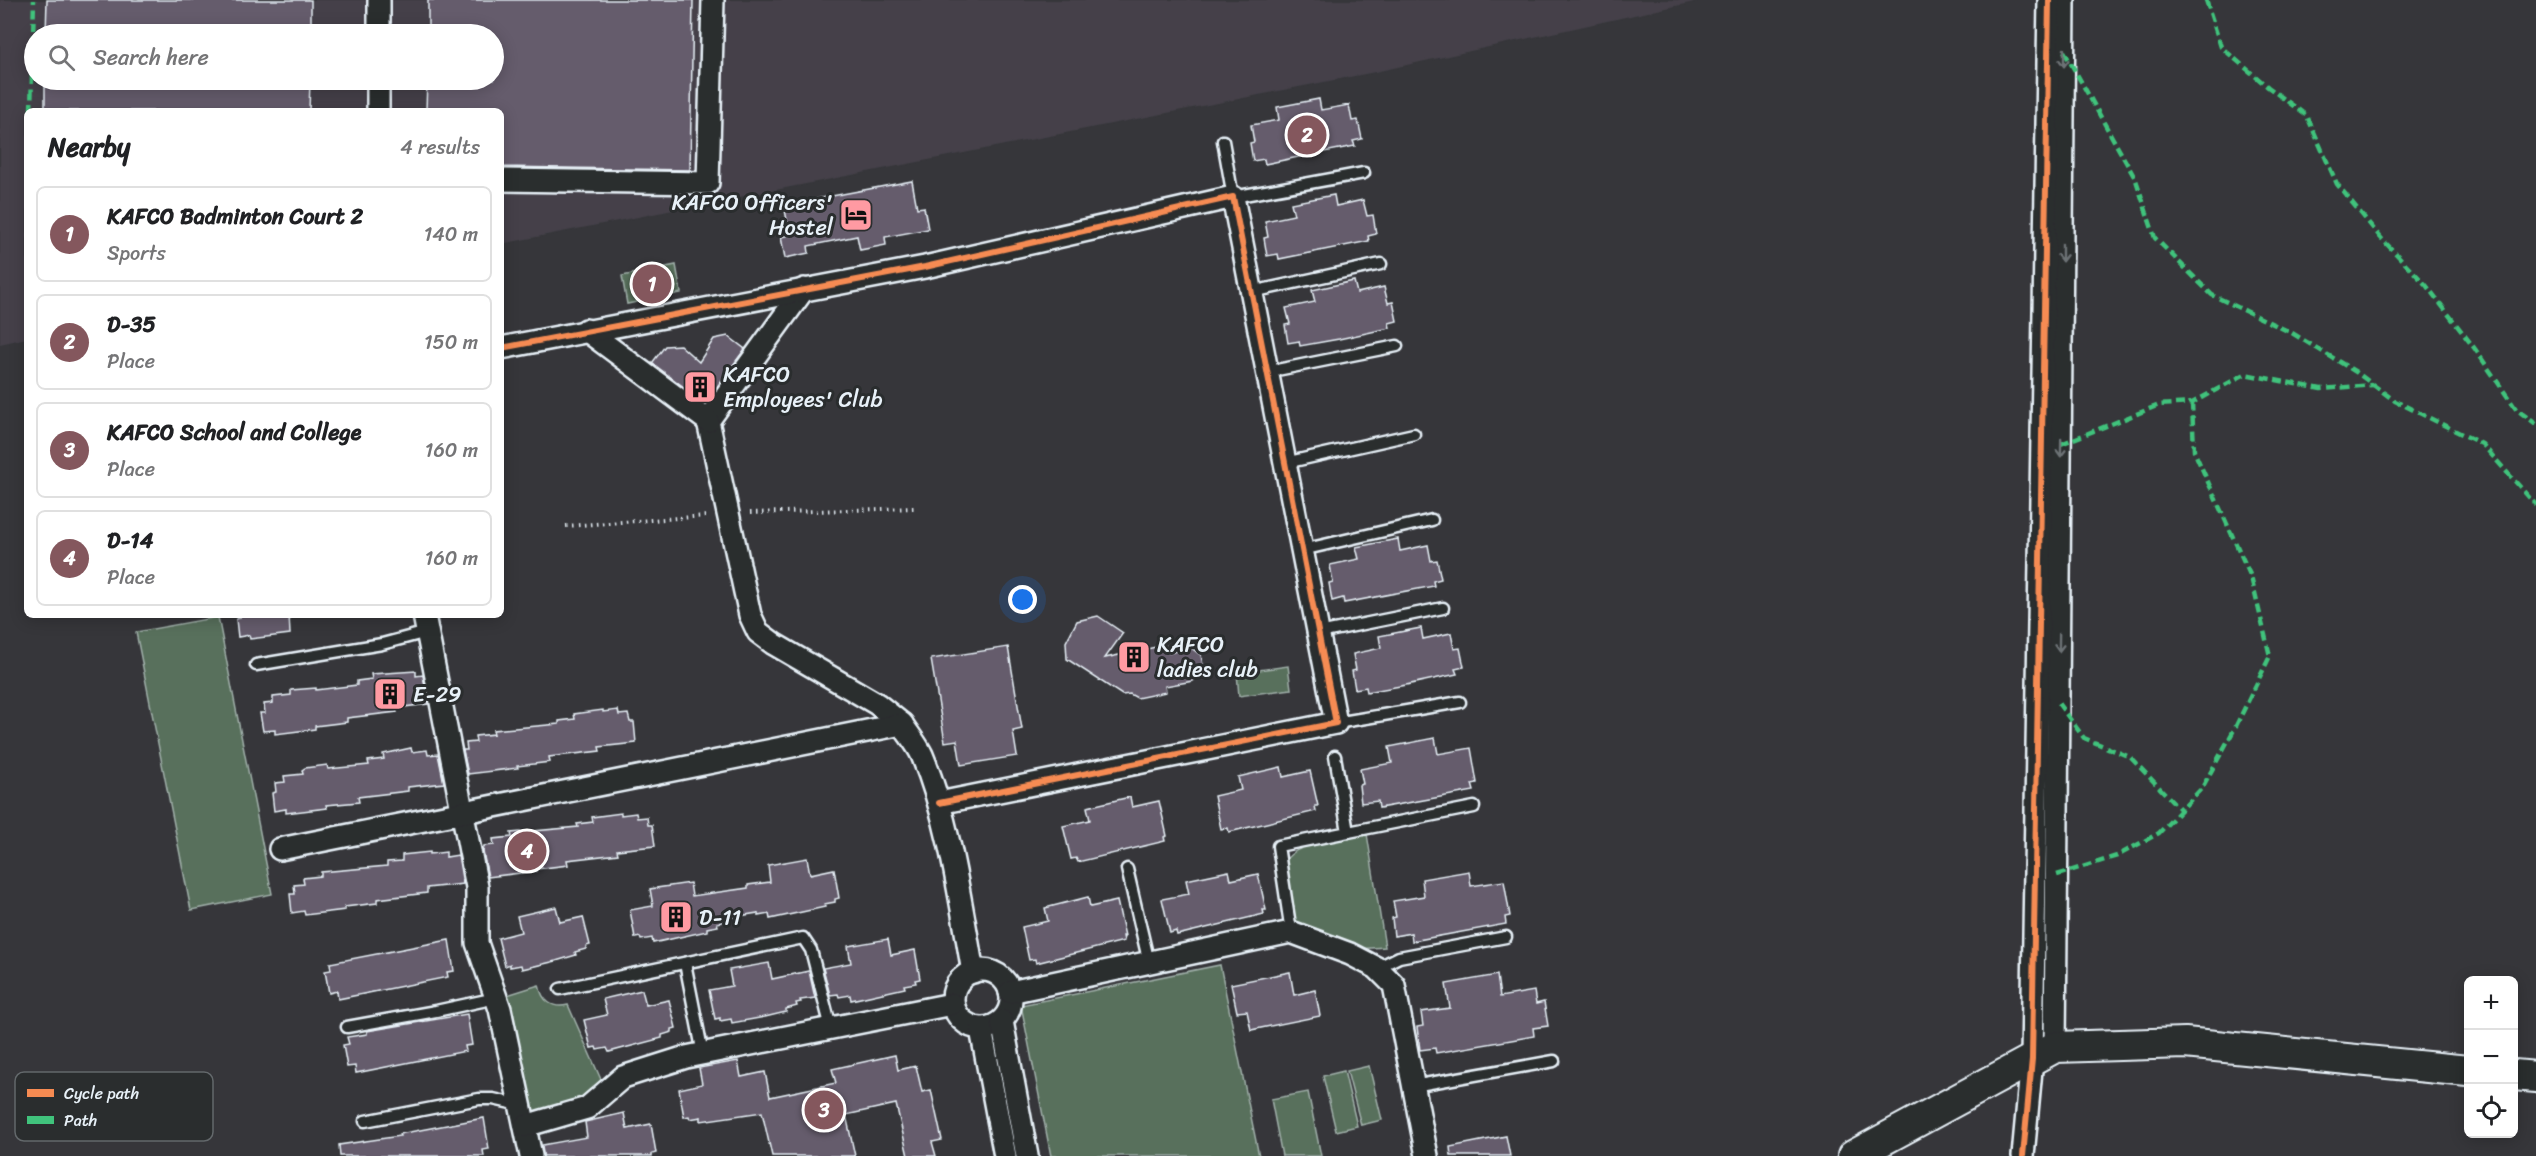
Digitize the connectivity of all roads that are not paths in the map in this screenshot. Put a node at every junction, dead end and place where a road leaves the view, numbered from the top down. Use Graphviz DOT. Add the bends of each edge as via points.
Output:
graph roads {
  1 [pos="379,0"];
  2 [pos="712,0"];
  3 [pos="2049,0"];
  4 [pos="2064,0"];
  5 [pos="379,24"];
  6 [pos="378,90"];
  7 [pos="378,108"];
  8 [pos="1224,141"];
  9 [pos="1364,173"];
  10 [pos="504,180"];
  11 [pos="1233,197"];
  12 [pos="1381,264"];
  13 [pos="804,289"];
  14 [pos="1252,291"];
  15 [pos="586,330"];
  16 [pos="1397,346"];
  17 [pos="504,347"];
  18 [pos="1267,372"];
  19 [pos="708,421"];
  20 [pos="1414,434"];
  21 [pos="1285,463"];
  22 [pos="1432,520"];
  23 [pos="1302,550"];
  24 [pos="1443,608"];
  25 [pos="426,623"];
  26 [pos="1319,633"];
  27 [pos="256,665"];
  28 [pos="1460,702"];
  29 [pos="1336,723"];
  30 [pos="902,724"];
  31 [pos="1335,756"];
  32 [pos="939,803"];
  33 [pos="1474,807"];
  34 [pos="462,813"];
  35 [pos="1348,832"];
  36 [pos="280,849"];
  37 [pos="1126,869"];
  38 [pos="1291,932"];
  39 [pos="1506,937"];
  40 [pos="685,963"];
  41 [pos="1149,963"];
  42 [pos="1377,968"];
  43 [pos="973,972"];
  44 [pos="560,990"];
  45 [pos="1010,992"];
  46 [pos="496,998"];
  47 [pos="952,1004"];
  48 [pos="1002,1021"];
  49 [pos="347,1026"];
  50 [pos="831,1028"];
  51 [pos="981,1029"];
  52 [pos="2044,1053"];
  53 [pos="703,1054"];
  54 [pos="1554,1061"];
  55 [pos="2464,1070"];
  56 [pos="2518,1075"];
  57 [pos="2536,1077"];
  58 [pos="1413,1086"];
  59 [pos="520,1105"];
  60 [pos="365,1121"];
  61 [pos="525,1126"];
  62 [pos="531,1156"];
  63 [pos="1005,1156"];
  64 [pos="1027,1156"];
  65 [pos="1426,1156"];
  66 [pos="1853,1156"];
  67 [pos="2023,1156"];
  1 -- 5 [label="street"];
  2 -- 10 [label="street" via="708,183"];
  3 -- 52 [label="street"];
  4 -- 52 [label="street, one-way"];
  6 -- 7 [label="street"];
  8 -- 11 [label="lane"];
  9 -- 11 [label="lane"];
  11 -- 13 [label="street" via="925,267"];
  11 -- 14 [label="street"];
  12 -- 14 [label="lane"];
  13 -- 15 [label="street"];
  13 -- 19 [label="street"];
  14 -- 18 [label="street"];
  15 -- 17 [label="street"];
  15 -- 19 [label="street"];
  16 -- 18 [label="lane"];
  18 -- 21 [label="street"];
  19 -- 30 [label="street" via="750,615 758,632 877,704"];
  20 -- 21 [label="lane"];
  21 -- 23 [label="street"];
  22 -- 23 [label="lane"];
  23 -- 26 [label="street"];
  24 -- 26 [label="lane"];
  25 -- 27 [label="lane" via="382,644"];
  25 -- 34 [label="street"];
  26 -- 29 [label="street"];
  28 -- 29 [label="lane"];
  29 -- 32 [label="street"];
  30 -- 32 [label="street" via="921,753"];
  30 -- 34 [label="street"];
  31 -- 35 [label="lane"];
  32 -- 43 [label="street"];
  33 -- 35 [label="lane"];
  34 -- 36 [label="street"];
  34 -- 46 [label="street" via="477,886 477,943"];
  35 -- 38 [label="lane" via="1278,846"];
  37 -- 41 [label="lane"];
  38 -- 41 [label="street"];
  38 -- 42 [label="street"];
  39 -- 42 [label="lane" via="1399,957"];
  40 -- 44 [label="lane"];
  40 -- 50 [label="lane" via="803,938 811,951"];
  40 -- 53 [label="lane"];
  41 -- 45 [label="street"];
  42 -- 58 [label="street" via="1394,985"];
  43 -- 45 [label="street" via="983,970 1001,977"];
  43 -- 47 [label="street" via="957,984"];
  45 -- 48 [label="street" via="1011,1003"];
  46 -- 49 [label="lane"];
  46 -- 59 [label="street"];
  47 -- 50 [label="street"];
  47 -- 51 [label="street" via="963,1022"];
  48 -- 51 [label="street"];
  48 -- 64 [label="street"];
  50 -- 53 [label="street"];
  51 -- 63 [label="street"];
  52 -- 55 [label="main road" via="2185,1042"];
  52 -- 66 [label="main road"];
  52 -- 67 [label="street"];
  53 -- 61 [label="street" via="623,1077 587,1108"];
  54 -- 58 [label="lane"];
  56 -- 57 [label="main road"];
  58 -- 65 [label="street"];
  59 -- 60 [label="lane" via="479,1099"];
  59 -- 61 [label="street"];
  61 -- 62 [label="street"];
}
